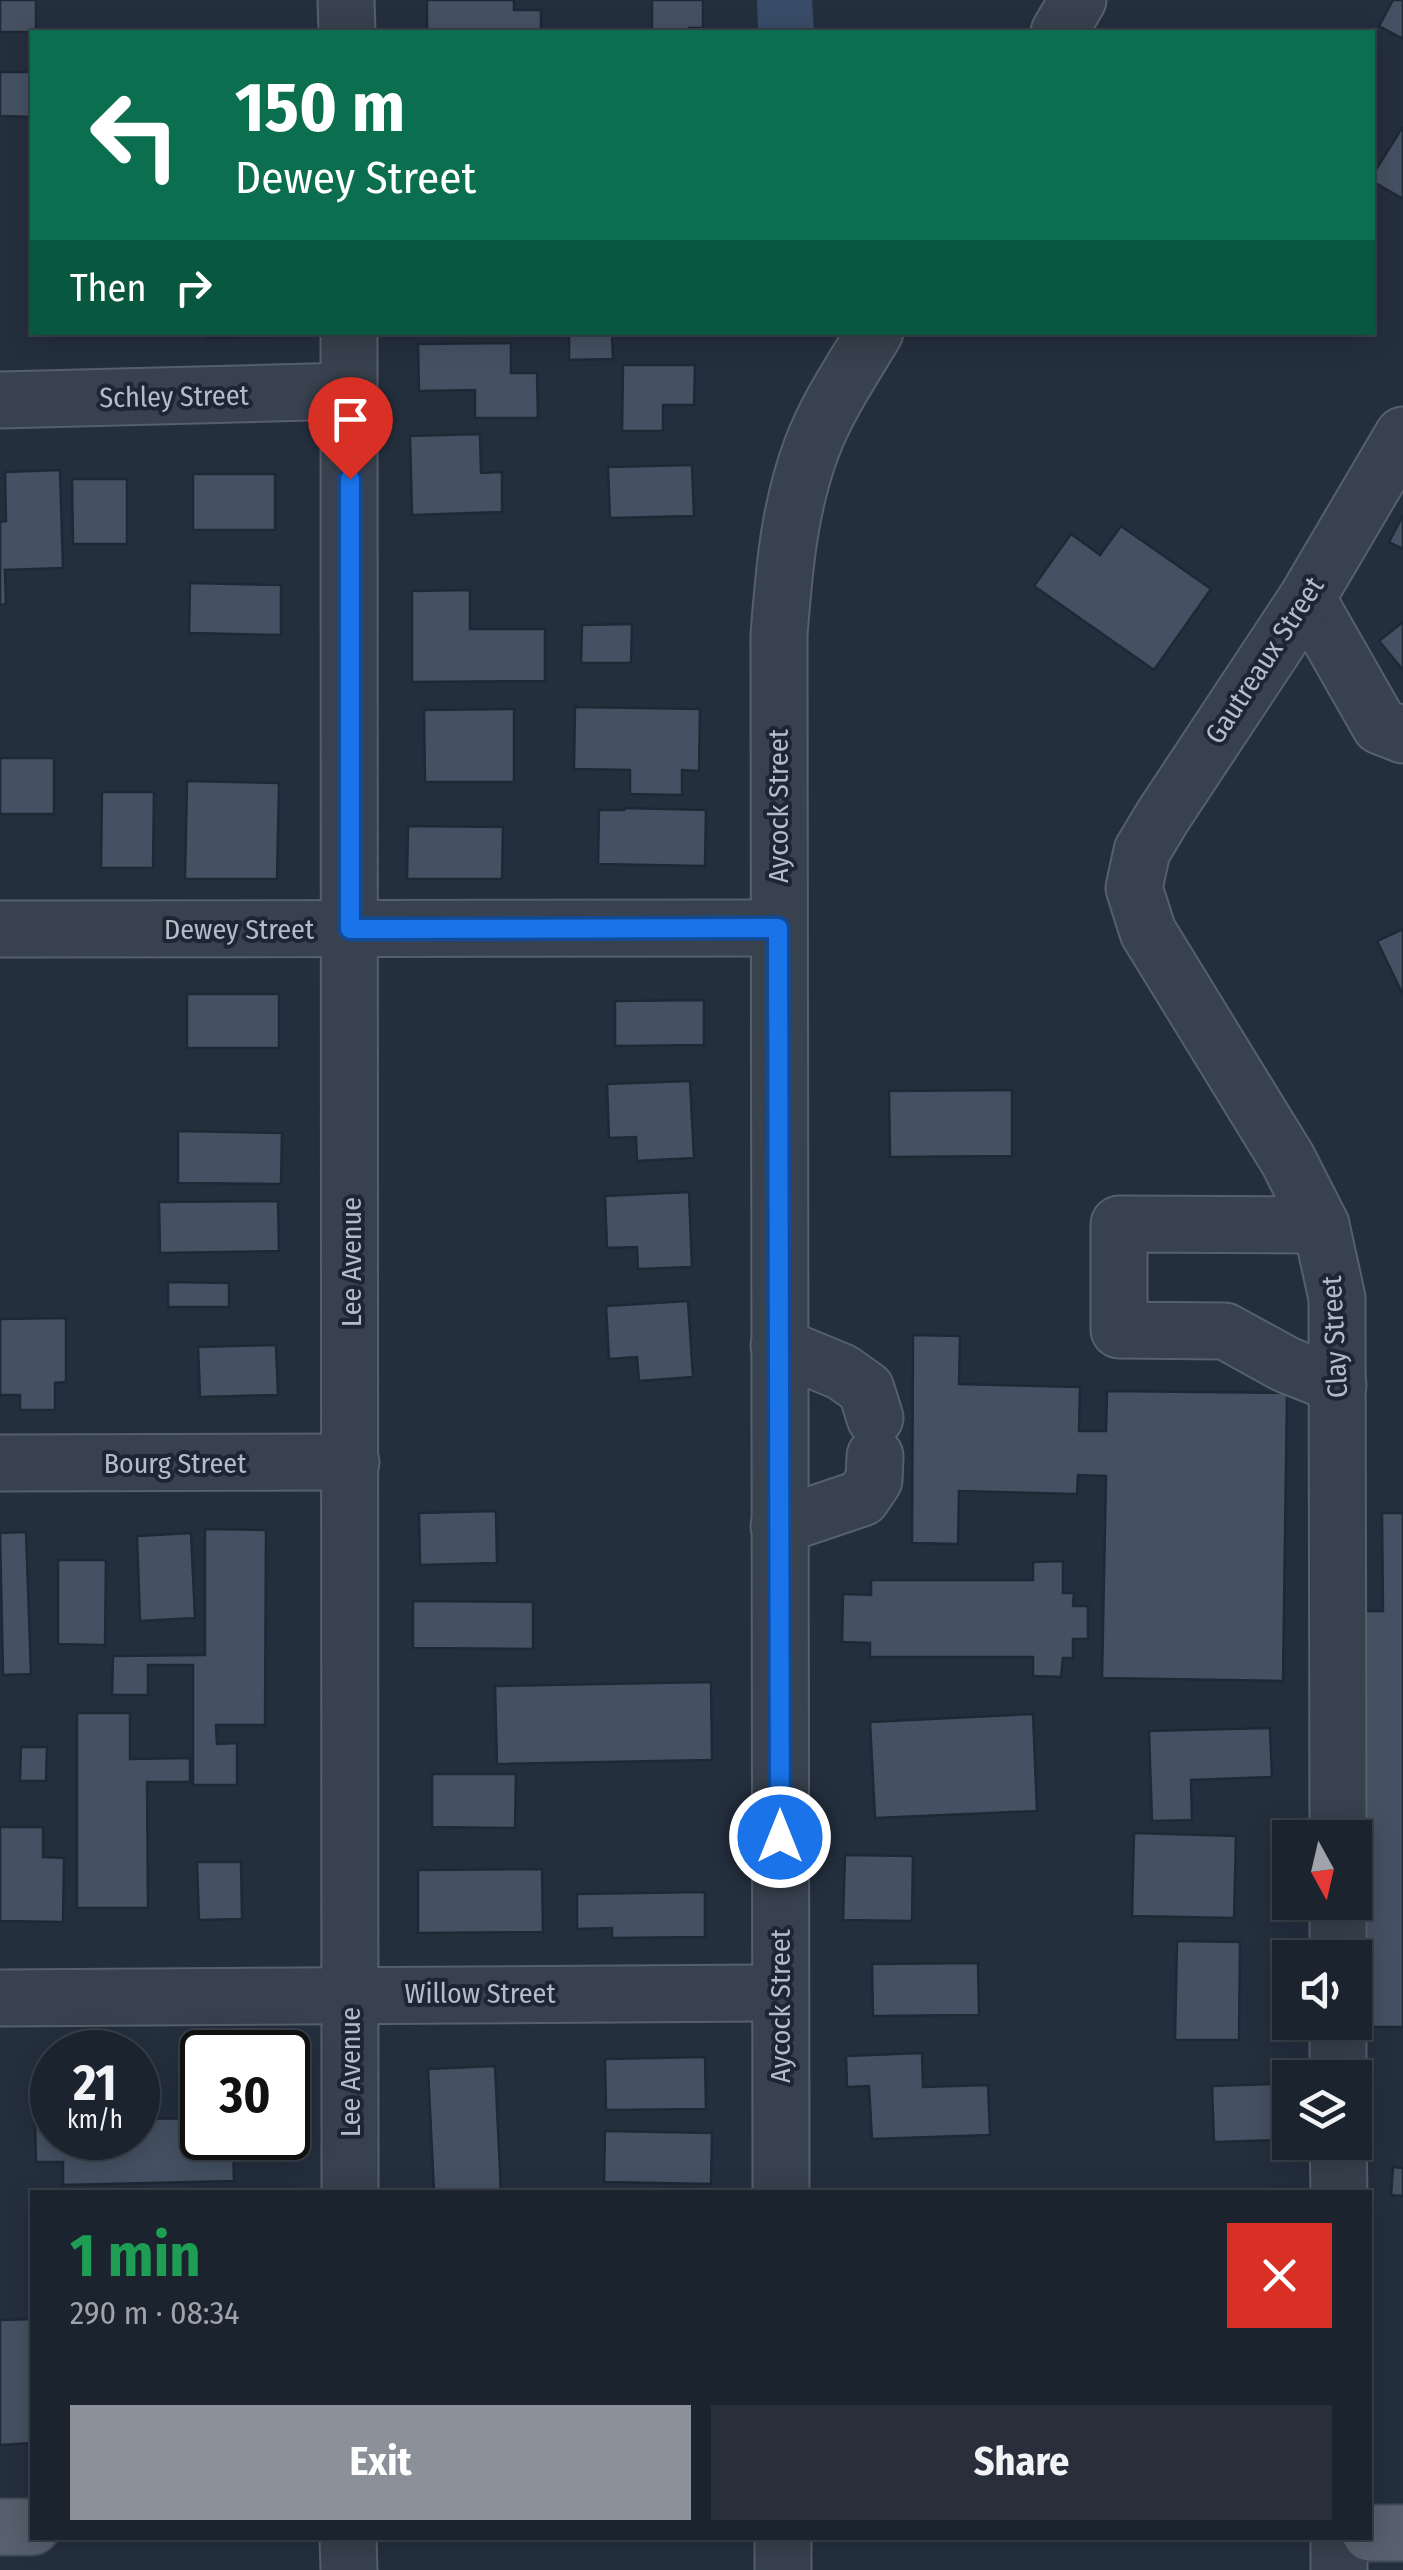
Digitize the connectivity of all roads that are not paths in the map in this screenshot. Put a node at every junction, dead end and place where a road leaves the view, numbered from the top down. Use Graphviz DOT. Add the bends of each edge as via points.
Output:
graph roads {
  1 [pos="346,0"];
  2 [pos="1078,0"];
  3 [pos="347,30"];
  4 [pos="1059,30"];
  5 [pos="349,335"];
  6 [pos="873,335"];
  7 [pos="349,391"];
  8 [pos="0,400"];
  9 [pos="1403,435"];
  10 [pos="1307,598"];
  11 [pos="1403,735"];
  12 [pos="1134,888"];
  13 [pos="0,928"];
  14 [pos="778,928"];
  15 [pos="350,929"];
  16 [pos="1322,1225"];
  17 [pos="779,1346"];
  18 [pos="1338,1385"];
  19 [pos="351,1462"];
  20 [pos="0,1464"];
  21 [pos="779,1526"];
  22 [pos="1338,1820"];
  23 [pos="350,1993"];
  24 [pos="780,1993"];
  25 [pos="0,1998"];
  26 [pos="1338,2160"];
  27 [pos="350,2190"];
  28 [pos="781,2190"];
  29 [pos="1338,2190"];
  30 [pos="0,2527"];
  31 [pos="30,2527"];
  32 [pos="1372,2532"];
  33 [pos="1403,2532"];
  34 [pos="348,2540"];
  35 [pos="783,2540"];
  36 [pos="1339,2540"];
  37 [pos="349,2570"];
  38 [pos="783,2570"];
  39 [pos="1339,2570"];
  1 -- 3 [label="street"];
  2 -- 4 [label="street"];
  5 -- 7 [label="street, Lee Avenue"];
  6 -- 14 [label="street, Aycock Street" via="813,443 784,558"];
  7 -- 8 [label="street, Schley Street"];
  7 -- 15 [label="street, Lee Avenue"];
  9 -- 10 [label="street, Gautreaux Street"];
  10 -- 11 [label="street" via="1380,726"];
  10 -- 12 [label="street, Gautreaux Street" via="1163,816 1142,852"];
  12 -- 16 [label="street, Clay Street" via="1148,932"];
  13 -- 15 [label="street, Dewey Street"];
  14 -- 15 [label="street, Dewey Street"];
  14 -- 17 [label="street, Aycock Street"];
  15 -- 19 [label="street, Lee Avenue"];
  16 -- 18 [label="street, Clay Street" via="1337,1298"];
  16 -- 18 [label="street" via="1118,1224 1119,1330 1225,1332"];
  17 -- 21 [label="street, Aycock Street"];
  17 -- 21 [label="street" via="866,1389 874,1437 874,1480 862,1498"];
  18 -- 22 [label="street, Clay Street"];
  19 -- 20 [label="street, Bourg Street"];
  19 -- 23 [label="street, Lee Avenue"];
  21 -- 24 [label="street, Aycock Street"];
  23 -- 24 [label="street, Willow Street"];
  23 -- 25 [label="street, Willow Street"];
  23 -- 27 [label="street, Lee Avenue"];
  24 -- 28 [label="street, Aycock Street"];
  26 -- 29 [label="street"];
  30 -- 31 [label="main road"];
  32 -- 33 [label="main road"];
  34 -- 37 [label="street"];
  35 -- 38 [label="street"];
  36 -- 39 [label="street"];
}
